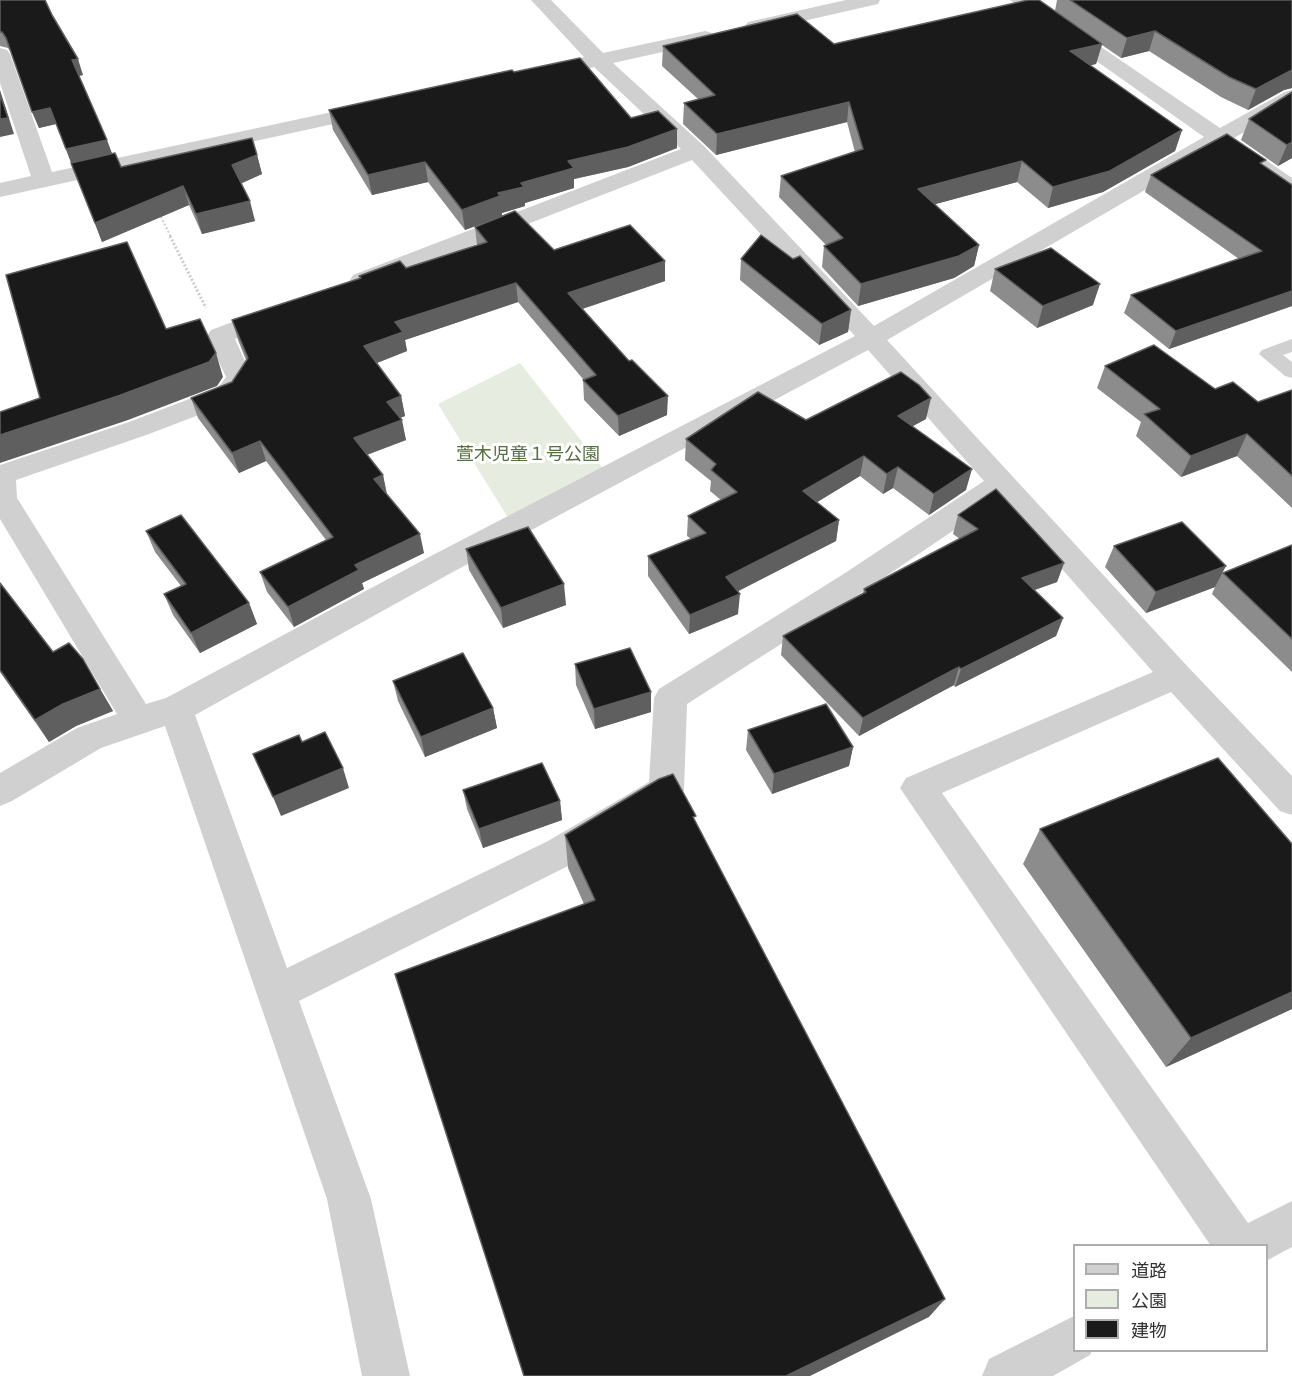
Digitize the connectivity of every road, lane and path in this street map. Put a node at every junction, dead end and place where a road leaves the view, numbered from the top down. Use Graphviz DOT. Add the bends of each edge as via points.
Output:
graph roads {
  1 [pos="540,0"];
  2 [pos="871,0"];
  3 [pos="1019,0"];
  4 [pos="0,54"];
  5 [pos="598,60"];
  6 [pos="564,68"];
  7 [pos="1292,96"];
  8 [pos="389,106"];
  9 [pos="1218,138"];
  10 [pos="696,151"];
  11 [pos="133,161"];
  12 [pos="44,180"];
  13 [pos="1292,188"];
  14 [pos="0,190"];
  15 [pos="342,288"];
  16 [pos="297,305"];
  17 [pos="220,336"];
  18 [pos="871,338"];
  19 [pos="1292,345"];
  20 [pos="1292,372"];
  21 [pos="1001,484"];
  22 [pos="1176,676"];
  23 [pos="176,709"];
  24 [pos="138,720"];
  25 [pos="0,791"];
  26 [pos="1292,800"];
  27 [pos="277,992"];
  28 [pos="1292,1223"];
  29 [pos="1237,1244"];
  30 [pos="1252,1244"];
  31 [pos="1073,1340"];
  32 [pos="386,1376"];
  33 [pos="1006,1376"];
  1 -- 5 [label="street"];
  2 -- 5 [label="street"];
  3 -- 9 [label="street"];
  4 -- 12 [label="street"];
  5 -- 6 [label="street"];
  5 -- 10 [label="street"];
  7 -- 9 [label="street"];
  8 -- 11 [label="street"];
  9 -- 13 [label="street"];
  9 -- 18 [label="street"];
  10 -- 15 [label="street"];
  10 -- 18 [label="street"];
  11 -- 12 [label="street"];
  11 -- 17 [label="path"];
  12 -- 14 [label="street"];
  16 -- 17 [label="street"];
  17 -- 24 [label="street" via="239,377 228,394 1,475 2,498"];
  18 -- 21 [label="street"];
  18 -- 23 [label="street"];
  19 -- 20 [label="lane" via="1269,354"];
  21 -- 22 [label="street"];
  21 -- 27 [label="street" via="671,698 666,790 561,852"];
  22 -- 26 [label="street"];
  22 -- 29 [label="street" via="918,788"];
  23 -- 24 [label="street"];
  23 -- 27 [label="street"];
  24 -- 25 [label="street" via="89,738"];
  27 -- 32 [label="street" via="349,1199"];
  28 -- 30 [label="street"];
  31 -- 33 [label="street"];
}
